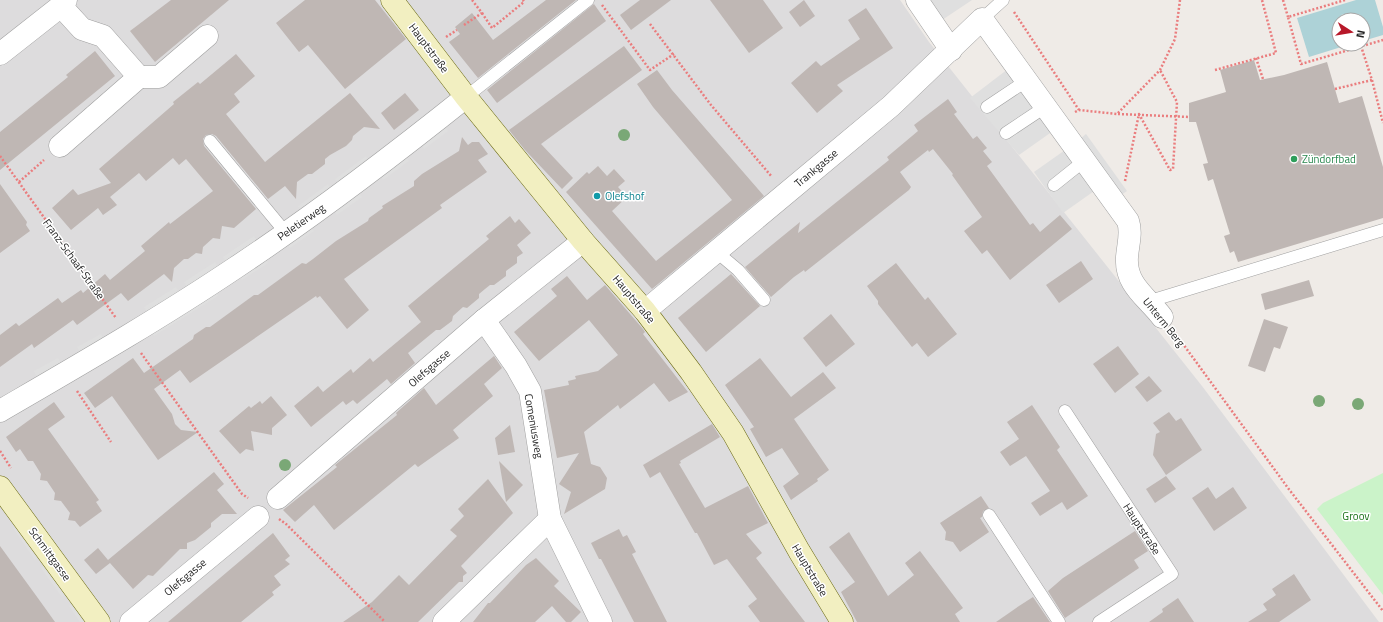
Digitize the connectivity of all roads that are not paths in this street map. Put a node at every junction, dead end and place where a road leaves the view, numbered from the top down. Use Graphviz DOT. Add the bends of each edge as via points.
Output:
graph roads {
  1 [pos="392,0"];
  2 [pos="588,0"];
  3 [pos="917,0"];
  4 [pos="64,3"];
  5 [pos="1006,3"];
  6 [pos="982,19"];
  7 [pos="207,36"];
  8 [pos="951,50"];
  9 [pos="0,54"];
  10 [pos="139,77"];
  11 [pos="1026,82"];
  12 [pos="466,97"];
  13 [pos="987,107"];
  14 [pos="1044,107"];
  15 [pos="1006,133"];
  16 [pos="210,141"];
  17 [pos="60,146"];
  18 [pos="1084,161"];
  19 [pos="1054,185"];
  20 [pos="1383,230"];
  21 [pos="286,233"];
  22 [pos="583,241"];
  23 [pos="718,250"];
  24 [pos="764,300"];
  25 [pos="1156,309"];
  26 [pos="645,311"];
  27 [pos="484,320"];
  28 [pos="0,411"];
  29 [pos="1065,411"];
  30 [pos="0,487"];
  31 [pos="989,515"];
  32 [pos="550,519"];
  33 [pos="99,622"];
  34 [pos="131,622"];
  35 [pos="444,622"];
  36 [pos="601,622"];
  37 [pos="842,622"];
  38 [pos="1059,622"];
  39 [pos="1100,622"];
  1 -- 12 [label="main road, Hauptstraße"];
  2 -- 12 [label="lane"];
  3 -- 8 [label="street"];
  4 -- 9 [label="street"];
  4 -- 10 [label="street" via="82,29 103,36"];
  5 -- 6 [label="lane"];
  6 -- 8 [label="street, Trankgasse"];
  6 -- 11 [label="street, Unterm Berg"];
  7 -- 10 [label="street" via="158,77"];
  8 -- 23 [label="street, Trankgasse" via="891,106"];
  10 -- 17 [label="street"];
  11 -- 13 [label="lane"];
  11 -- 14 [label="street, Unterm Berg"];
  12 -- 21 [label="street, Peletierweg" via="352,186"];
  12 -- 22 [label="main road, Hauptstraße"];
  14 -- 15 [label="lane"];
  14 -- 18 [label="street, Unterm Berg"];
  16 -- 21 [label="lane"];
  18 -- 19 [label="lane"];
  18 -- 25 [label="street, Unterm Berg" via="1130,226 1127,267 1130,277 1134,287"];
  20 -- 25 [label="lane"];
  21 -- 28 [label="street, Peletierweg" via="129,335"];
  22 -- 26 [label="main road, Hauptstraße"];
  22 -- 27 [label="street, Olefsgasse"];
  23 -- 24 [label="lane"];
  23 -- 26 [label="street, Trankgasse"];
  26 -- 37 [label="main road, Hauptstraße" via="733,433"];
  27 -- 32 [label="street, Comeniusweg" via="530,391"];
  27 -- 34 [label="street, Olefsgasse"];
  29 -- 39 [label="lane, Hauptstraße" via="1172,574"];
  30 -- 33 [label="main road, Schmittgasse"];
  31 -- 38 [label="lane"];
  32 -- 35 [label="street"];
  32 -- 36 [label="street, Comeniusweg"];
}
